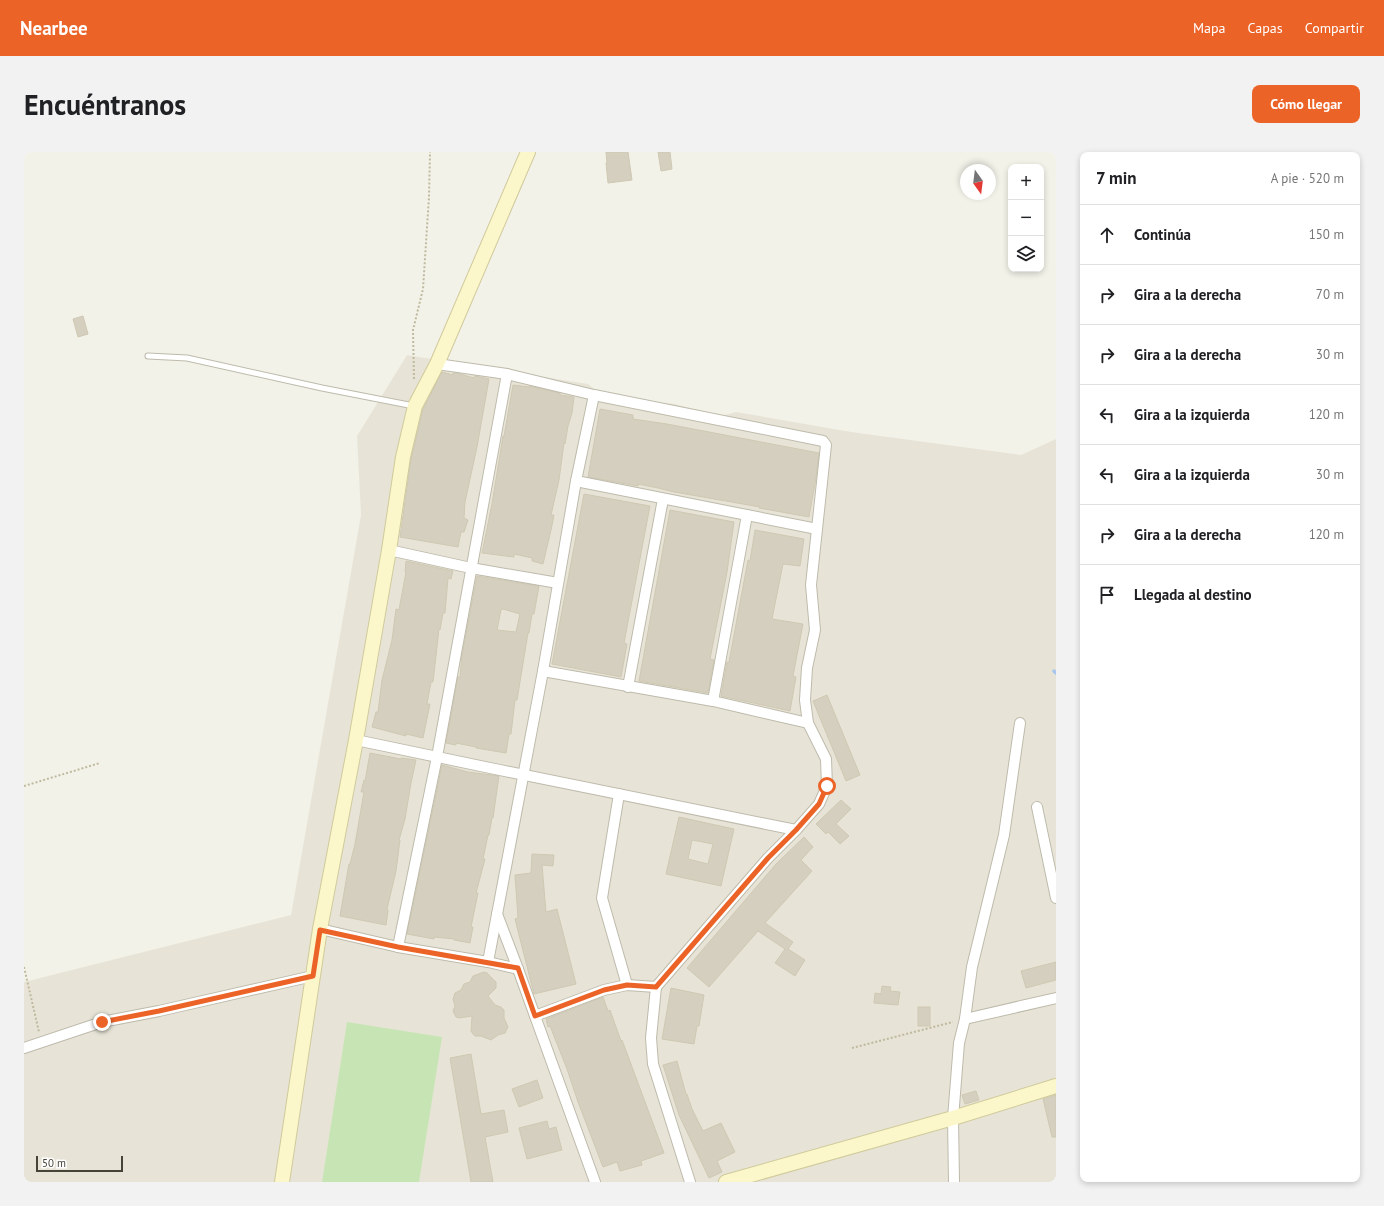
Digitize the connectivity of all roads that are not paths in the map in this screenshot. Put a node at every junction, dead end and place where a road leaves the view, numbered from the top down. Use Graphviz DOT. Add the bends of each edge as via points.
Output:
graph roads {
  1 [pos="528,152"];
  2 [pos="148,356"];
  3 [pos="437,364"];
  4 [pos="507,374"];
  5 [pos="594,395"];
  6 [pos="415,406"];
  7 [pos="576,481"];
  8 [pos="663,499"];
  9 [pos="747,515"];
  10 [pos="818,528"];
  11 [pos="389,550"];
  12 [pos="471,568"];
  13 [pos="558,583"];
  14 [pos="543,671"];
  15 [pos="628,686"];
  16 [pos="713,701"];
  17 [pos="808,723"];
  18 [pos="1020,723"];
  19 [pos="356,740"];
  20 [pos="437,756"];
  21 [pos="523,775"];
  22 [pos="619,794"];
  23 [pos="1036,807"];
  24 [pos="796,830"];
  25 [pos="1056,898"];
  26 [pos="497,914"];
  27 [pos="320,930"];
  28 [pos="398,947"];
  29 [pos="488,962"];
  30 [pos="518,968"];
  31 [pos="313,976"];
  32 [pos="627,985"];
  33 [pos="656,987"];
  34 [pos="1056,998"];
  35 [pos="535,1016"];
  36 [pos="966,1019"];
  37 [pos="24,1048"];
  38 [pos="1056,1086"];
  39 [pos="953,1118"];
  40 [pos="282,1182"];
  41 [pos="595,1182"];
  42 [pos="690,1182"];
  43 [pos="726,1182"];
  44 [pos="954,1182"];
  1 -- 3 [label="street"];
  2 -- 6 [label="lane" via="187,358"];
  3 -- 4 [label="street"];
  3 -- 6 [label="street"];
  4 -- 5 [label="street"];
  4 -- 12 [label="street"];
  5 -- 7 [label="street"];
  5 -- 10 [label="street" via="822,441 826,445 826,451"];
  6 -- 11 [label="street" via="403,457"];
  7 -- 8 [label="street"];
  7 -- 13 [label="street"];
  8 -- 9 [label="street"];
  8 -- 15 [label="street"];
  9 -- 10 [label="street"];
  9 -- 16 [label="street"];
  10 -- 17 [label="street" via="811,585 815,630 807,668"];
  11 -- 12 [label="street"];
  11 -- 19 [label="street"];
  12 -- 13 [label="street"];
  12 -- 20 [label="street"];
  13 -- 14 [label="street"];
  14 -- 15 [label="street"];
  14 -- 21 [label="street"];
  15 -- 16 [label="street"];
  16 -- 17 [label="street"];
  17 -- 24 [label="street" via="826,759 827,786 819,804"];
  18 -- 36 [label="street" via="1004,835 972,967"];
  19 -- 20 [label="street"];
  19 -- 27 [label="street"];
  20 -- 21 [label="street"];
  20 -- 28 [label="street"];
  21 -- 22 [label="street"];
  21 -- 26 [label="street"];
  22 -- 24 [label="street"];
  22 -- 32 [label="street" via="602,898"];
  23 -- 25 [label="street"];
  24 -- 33 [label="street" via="768,858"];
  26 -- 29 [label="street"];
  26 -- 30 [label="street"];
  27 -- 28 [label="street"];
  27 -- 31 [label="street"];
  28 -- 29 [label="street"];
  29 -- 30 [label="street"];
  30 -- 35 [label="street"];
  31 -- 37 [label="street" via="102,1022"];
  31 -- 40 [label="street"];
  32 -- 33 [label="street"];
  32 -- 35 [label="street" via="604,990"];
  33 -- 42 [label="street" via="651,1038 653,1064"];
  34 -- 36 [label="street"];
  35 -- 41 [label="street"];
  36 -- 39 [label="street" via="959,1042"];
  38 -- 39 [label="street"];
  39 -- 43 [label="street"];
  39 -- 44 [label="street"];
}
